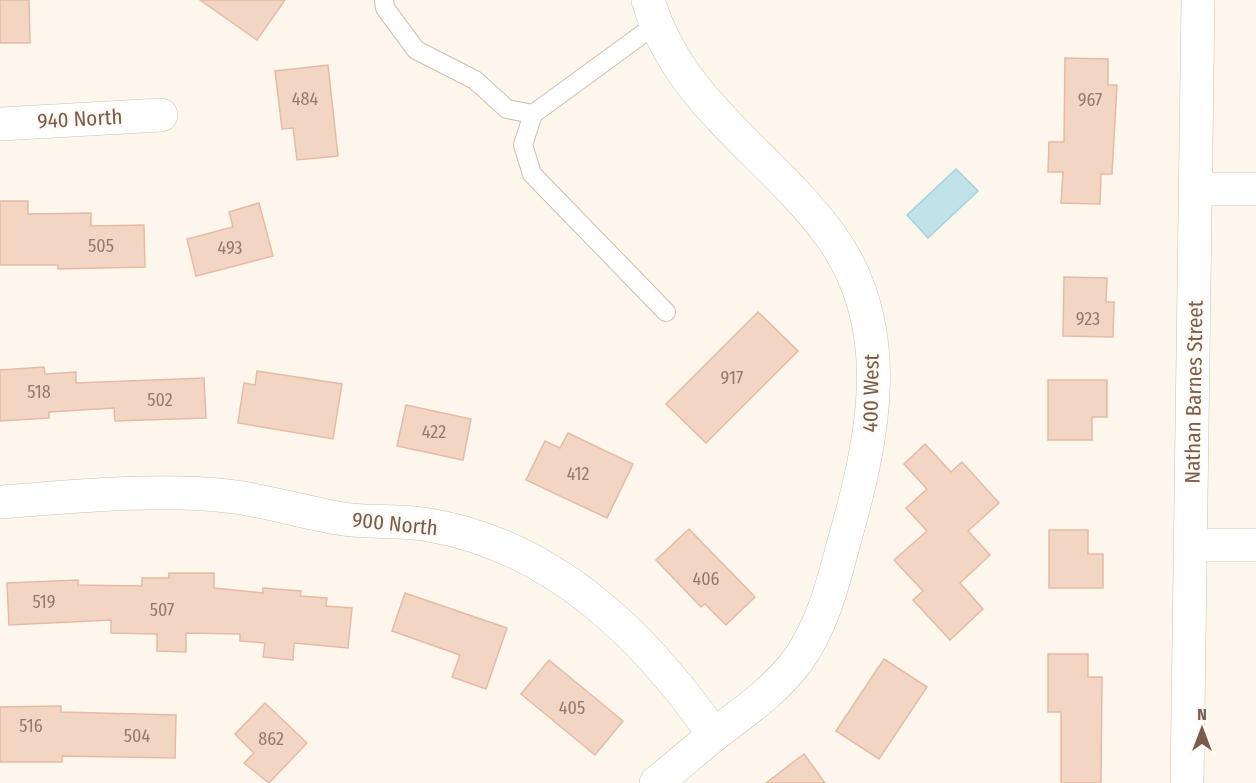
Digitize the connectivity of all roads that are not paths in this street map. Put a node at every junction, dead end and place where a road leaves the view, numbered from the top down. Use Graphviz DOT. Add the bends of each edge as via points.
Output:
graph roads {
  1 [pos="384,0"];
  2 [pos="1198,0"];
  3 [pos="652,12"];
  4 [pos="533,114"];
  5 [pos="160,115"];
  6 [pos="0,123"];
  7 [pos="1196,189"];
  8 [pos="1256,189"];
  9 [pos="666,312"];
  10 [pos="0,502"];
  11 [pos="1192,544"];
  12 [pos="1256,545"];
  13 [pos="714,735"];
  14 [pos="656,783"];
  15 [pos="1187,783"];
  1 -- 4 [label="lane" via="385,8 416,50 475,80 507,110"];
  2 -- 7 [label="street, Nathan Barnes Street"];
  3 -- 4 [label="lane"];
  3 -- 13 [label="street, 400 West" via="666,46 702,99 798,197 853,269 869,324 873,358 872,434 828,598 813,637 780,680"];
  4 -- 9 [label="lane" via="523,145 532,174"];
  5 -- 6 [label="street, 940 North"];
  7 -- 8 [label="street"];
  7 -- 11 [label="street, Nathan Barnes Street"];
  10 -- 13 [label="street, 900 North" via="172,494 228,496 345,519 428,525 459,532 536,562 605,610 654,658"];
  11 -- 12 [label="street"];
  11 -- 15 [label="street, Nathan Barnes Street"];
  13 -- 14 [label="street, 400 West"];
}
